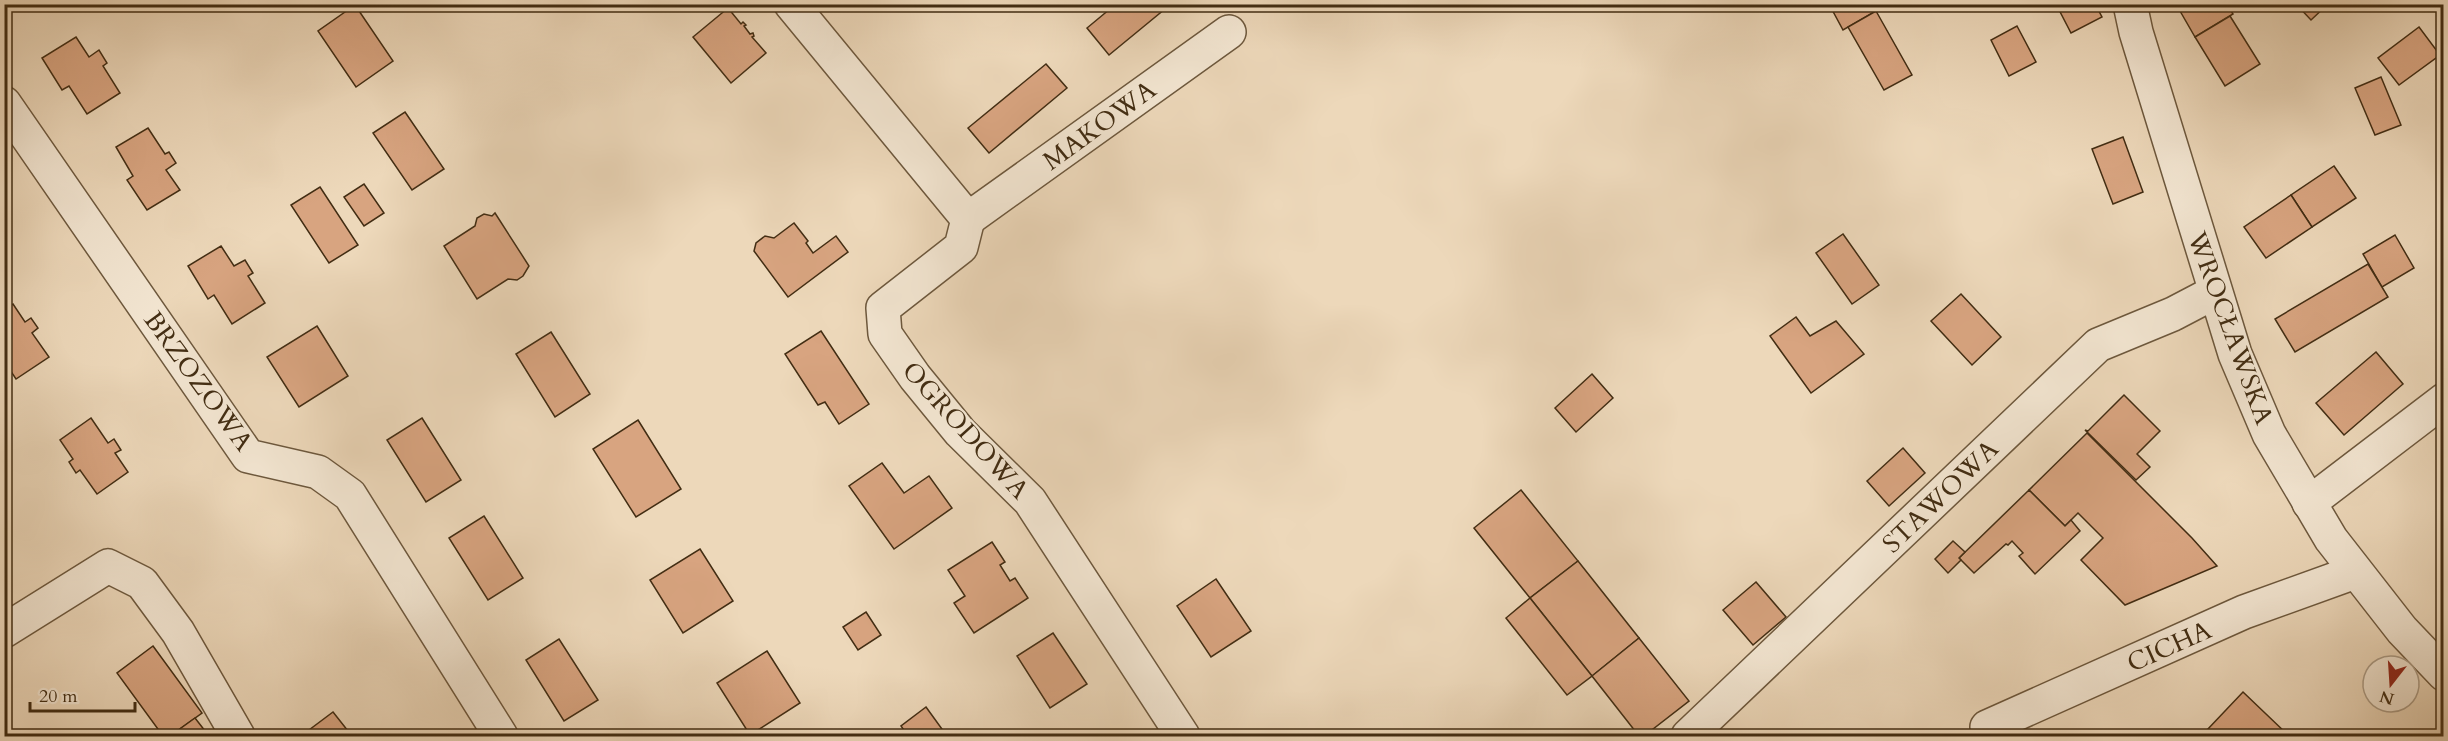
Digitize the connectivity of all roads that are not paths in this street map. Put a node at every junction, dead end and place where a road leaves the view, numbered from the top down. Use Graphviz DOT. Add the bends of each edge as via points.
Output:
graph roads {
  1 [pos="791,4"];
  2 [pos="2130,4"];
  3 [pos="1229,32"];
  4 [pos="4,103"];
  5 [pos="968,219"];
  6 [pos="2215,292"];
  7 [pos="2444,400"];
  8 [pos="2309,503"];
  9 [pos="2355,572"];
  10 [pos="4,631"];
  11 [pos="2444,675"];
  12 [pos="1987,727"];
  13 [pos="1692,735"];
  14 [pos="238,736"];
  15 [pos="501,736"];
  16 [pos="1183,736"];
  1 -- 5 [label="street"];
  2 -- 6 [label="street, WROCŁAWSKA"];
  3 -- 5 [label="street, MAKOWA"];
  4 -- 15 [label="street, BRZOZOWA" via="248,456 318,472 350,495"];
  5 -- 16 [label="street, OGRODOWA" via="961,247 883,308 885,334 960,432 1030,501"];
  6 -- 8 [label="street, WROCŁAWSKA" via="2235,354 2269,434"];
  6 -- 13 [label="street, STAWOWA" via="2098,345"];
  7 -- 8 [label="street"];
  8 -- 9 [label="street, WROCŁAWSKA"];
  9 -- 11 [label="street, WROCŁAWSKA"];
  9 -- 12 [label="street, CICHA" via="2244,612"];
  10 -- 14 [label="street" via="108,566 142,583 178,632"];
}
